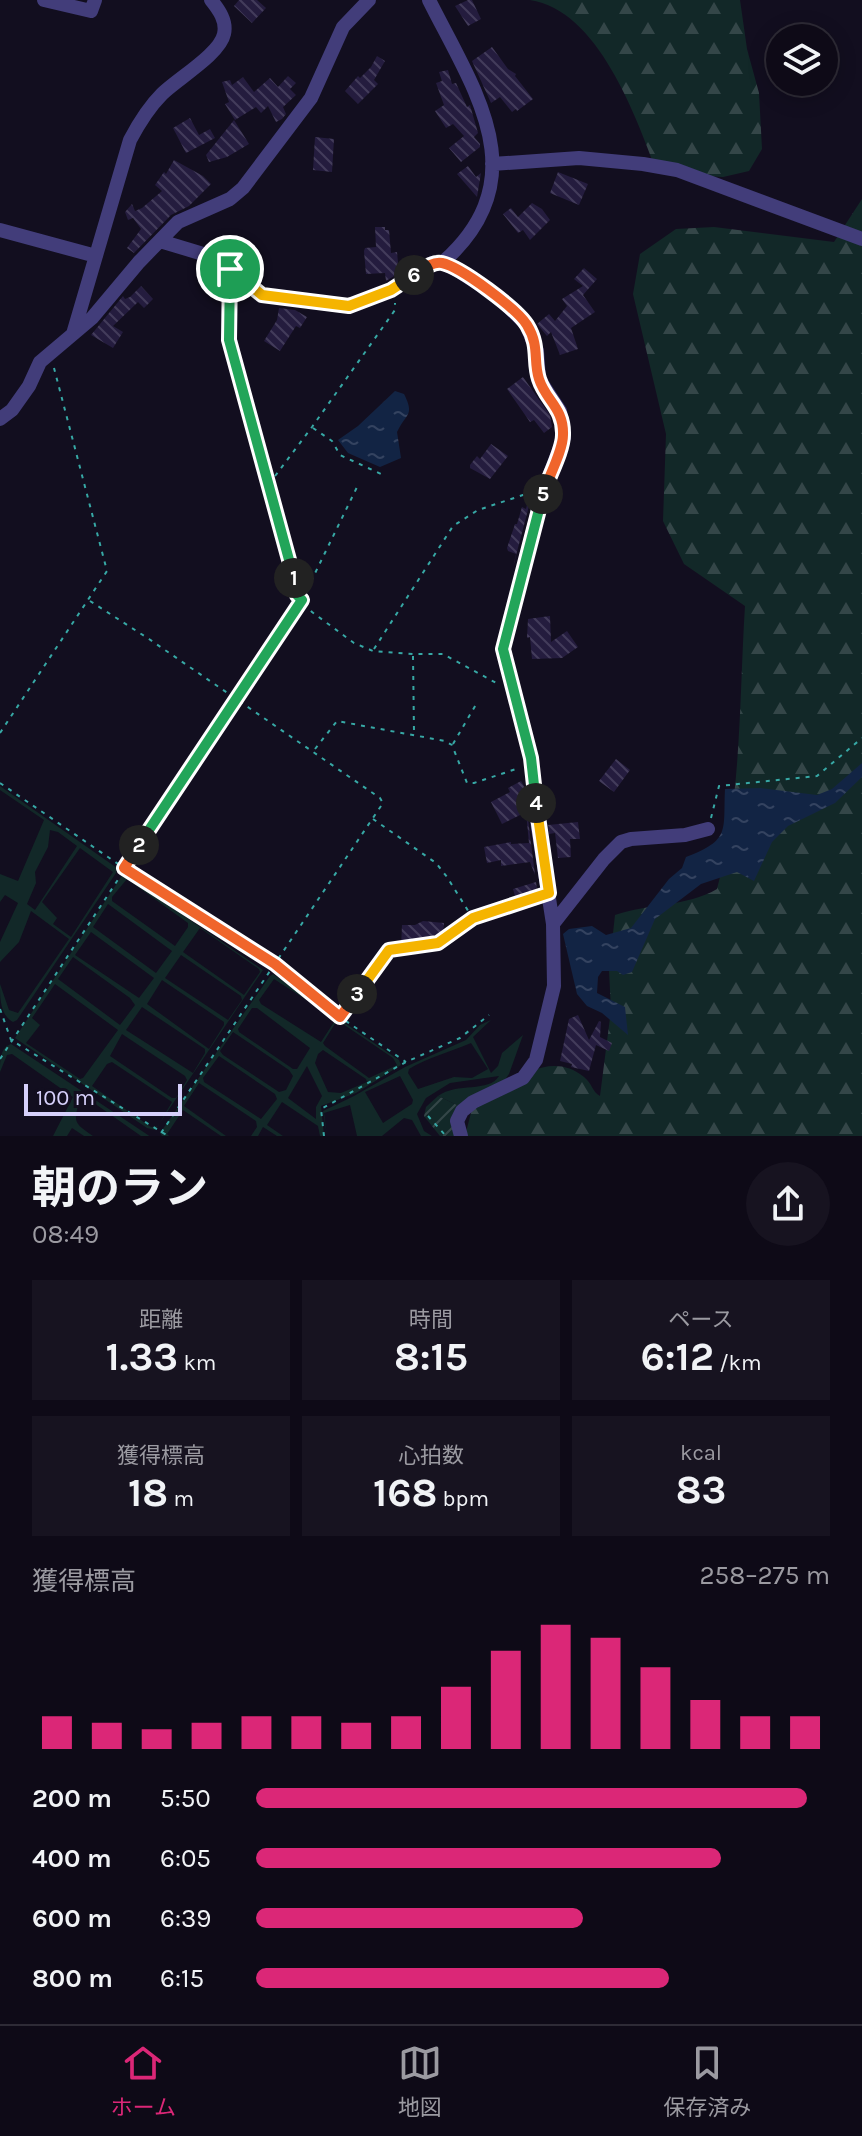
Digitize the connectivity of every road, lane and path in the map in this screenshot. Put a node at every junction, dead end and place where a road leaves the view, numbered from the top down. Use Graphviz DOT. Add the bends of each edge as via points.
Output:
graph roads {
  1 [pos="44,0"];
  2 [pos="95,0"];
  3 [pos="211,0"];
  4 [pos="369,0"];
  5 [pos="429,0"];
  6 [pos="492,164"];
  7 [pos="0,230"];
  8 [pos="862,239"];
  9 [pos="160,241"];
  10 [pos="96,256"];
  11 [pos="442,263"];
  12 [pos="230,269"];
  13 [pos="391,290"];
  14 [pos="72,336"];
  15 [pos="52,363"];
  16 [pos="0,419"];
  17 [pos="312,427"];
  18 [pos="381,474"];
  19 [pos="359,483"];
  20 [pos="268,485"];
  21 [pos="545,487"];
  22 [pos="302,600"];
  23 [pos="90,601"];
  24 [pos="373,651"];
  25 [pos="413,654"];
  26 [pos="515,694"];
  27 [pos="237,699"];
  28 [pos="478,701"];
  29 [pos="0,733"];
  30 [pos="414,735"];
  31 [pos="862,738"];
  32 [pos="452,745"];
  33 [pos="314,751"];
  34 [pos="531,764"];
  35 [pos="0,783"];
  36 [pos="373,819"];
  37 [pos="708,829"];
  38 [pos="124,868"];
  39 [pos="549,893"];
  40 [pos="473,918"];
  41 [pos="553,924"];
  42 [pos="275,964"];
  43 [pos="0,1009"];
  44 [pos="489,1015"];
  45 [pos="340,1017"];
  46 [pos="11,1040"];
  47 [pos="0,1059"];
  48 [pos="406,1062"];
  49 [pos="428,1116"];
  50 [pos="162,1131"];
  51 [pos="159,1136"];
  52 [pos="168,1136"];
  53 [pos="324,1136"];
  54 [pos="446,1136"];
  55 [pos="461,1136"];
  1 -- 2 [label="street" via="91,11"];
  3 -- 10 [label="street" via="224,21 224,36 141,117"];
  4 -- 9 [label="street" via="343,27 311,98 243,188 178,222"];
  5 -- 6 [label="street" via="482,105"];
  6 -- 8 [label="street" via="579,158 677,170"];
  6 -- 11 [label="street" via="479,217"];
  7 -- 10 [label="street"];
  9 -- 12 [label="street" via="213,257"];
  9 -- 14 [label="street"];
  10 -- 14 [label="street"];
  11 -- 13 [label="street" via="432,263"];
  11 -- 21 [label="street" via="497,296 526,324 537,351 539,379 560,411 564,437"];
  12 -- 13 [label="street" via="262,295 338,305"];
  12 -- 20 [label="path" via="229,340"];
  13 -- 17 [label="path" via="395,310"];
  14 -- 16 [label="street" via="40,362 12,410"];
  15 -- 23 [label="path" via="107,571"];
  17 -- 18 [label="path" via="332,441 340,455"];
  17 -- 20 [label="path"];
  19 -- 22 [label="path"];
  20 -- 22 [label="path"];
  21 -- 24 [label="path" via="478,510 453,526"];
  21 -- 26 [label="street" via="503,649"];
  22 -- 24 [label="path" via="354,643"];
  22 -- 27 [label="path"];
  23 -- 27 [label="path"];
  23 -- 29 [label="path"];
  24 -- 25 [label="path"];
  25 -- 26 [label="path" via="453,657"];
  25 -- 30 [label="path"];
  26 -- 34 [label="street"];
  27 -- 33 [label="path"];
  27 -- 38 [label="path"];
  28 -- 32 [label="path"];
  30 -- 32 [label="path"];
  30 -- 33 [label="path" via="337,721"];
  31 -- 37 [label="path" via="817,776 719,786"];
  32 -- 34 [label="path" via="467,783"];
  33 -- 36 [label="path" via="380,798 383,803"];
  34 -- 39 [label="street"];
  35 -- 38 [label="path"];
  36 -- 40 [label="path" via="436,863"];
  36 -- 42 [label="path"];
  37 -- 41 [label="street" via="621,842"];
  38 -- 42 [label="path"];
  38 -- 46 [label="path"];
  39 -- 40 [label="path"];
  39 -- 41 [label="street"];
  40 -- 45 [label="path" via="438,943 389,950"];
  41 -- 55 [label="street" via="554,986 536,1060 523,1078 462,1111 457,1121"];
  42 -- 45 [label="path"];
  42 -- 50 [label="path"];
  43 -- 46 [label="path"];
  44 -- 48 [label="path" via="460,1038"];
  45 -- 48 [label="path"];
  46 -- 47 [label="path"];
  46 -- 50 [label="path"];
  48 -- 53 [label="path" via="321,1109"];
  49 -- 54 [label="path"];
  50 -- 51 [label="path"];
  50 -- 52 [label="path"];
}
